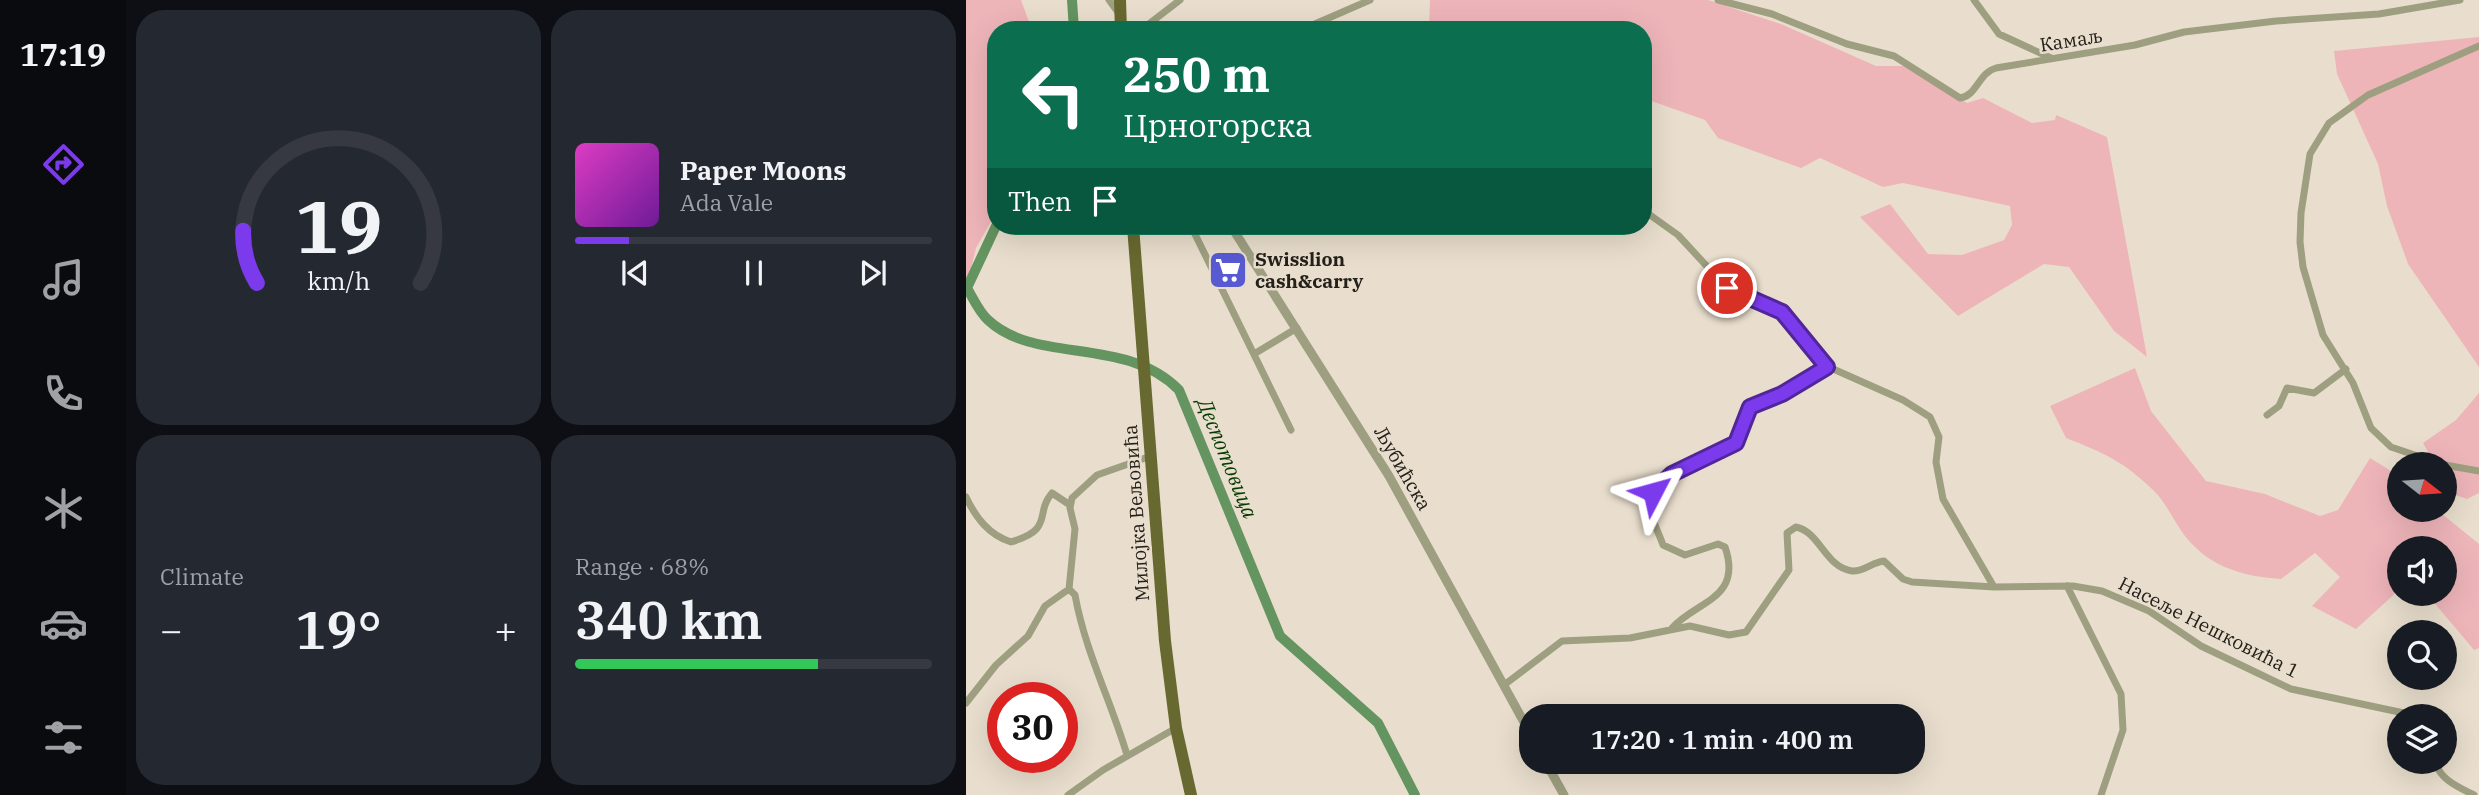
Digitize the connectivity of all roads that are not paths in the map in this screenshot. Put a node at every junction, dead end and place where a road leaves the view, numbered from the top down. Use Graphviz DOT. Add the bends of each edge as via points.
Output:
graph roads {
  1 [pos="1109,0"];
  2 [pos="1120,0"];
  3 [pos="1180,0"];
  4 [pos="1370,0"];
  5 [pos="1718,0"];
  6 [pos="1974,0"];
  7 [pos="2458,0"];
  8 [pos="1121,16"];
  9 [pos="1121,21"];
  10 [pos="1151,21"];
  11 [pos="1322,21"];
  12 [pos="2479,46"];
  13 [pos="2051,59"];
  14 [pos="1652,216"];
  15 [pos="1134,235"];
  16 [pos="1195,235"];
  17 [pos="1237,235"];
  18 [pos="1297,328"];
  19 [pos="1254,354"];
  20 [pos="1827,367"];
  21 [pos="2346,369"];
  22 [pos="2267,415"];
  23 [pos="1291,430"];
  24 [pos="2403,452"];
  25 [pos="1151,456"];
  26 [pos="2457,467"];
  27 [pos="2479,471"];
  28 [pos="966,497"];
  29 [pos="1070,505"];
  30 [pos="2067,586"];
  31 [pos="1994,587"];
  32 [pos="1069,589"];
  33 [pos="1672,628"];
  34 [pos="1504,685"];
  35 [pos="966,703"];
  36 [pos="2387,709"];
  37 [pos="1519,713"];
  38 [pos="1176,728"];
  39 [pos="1127,755"];
  40 [pos="1552,774"];
  41 [pos="2440,774"];
  42 [pos="1068,795"];
  43 [pos="1191,795"];
  44 [pos="1564,795"];
  45 [pos="2101,795"];
  46 [pos="2474,795"];
  1 -- 8 [label="street"];
  2 -- 8 [label="main road"];
  3 -- 10 [label="street"];
  4 -- 11 [label="street"];
  5 -- 13 [label="street, Камаљ" via="1894,57 1960,98 1972,93 1990,69"];
  6 -- 13 [label="street" via="1999,34"];
  7 -- 13 [label="street, Камаљ" via="2379,14 2184,32"];
  8 -- 9 [label="main road"];
  12 -- 21 [label="street" via="2368,95 2329,123 2310,154 2301,213 2303,267 2323,335"];
  14 -- 20 [label="street" via="1678,235 1727,288 1782,312"];
  15 -- 25 [label="main road, Милојка Вељовића"];
  16 -- 19 [label="street"];
  17 -- 18 [label="street, Љубићска"];
  18 -- 19 [label="street"];
  18 -- 34 [label="street, Љубићска" via="1389,476"];
  19 -- 23 [label="street"];
  20 -- 31 [label="street" via="1903,400 1930,417 1939,437 1936,466 1943,499"];
  20 -- 33 [label="street" via="1750,407 1736,443 1672,474 1653,492 1650,508 1663,545 1685,555 1718,544 1729,557 1718,597 1681,617"];
  21 -- 22 [label="street" via="2314,393 2287,388 2279,405"];
  21 -- 24 [label="street" via="2371,428"];
  25 -- 29 [label="street" via="1097,475"];
  25 -- 38 [label="main road, Милојка Вељовића"];
  26 -- 27 [label="street"];
  28 -- 29 [label="street" via="983,524 1000,539 1012,542 1034,532 1052,493"];
  29 -- 32 [label="street" via="1075,529"];
  30 -- 31 [label="street, Насеље Нешковића 1"];
  30 -- 36 [label="street, Насеље Нешковића 1" via="2102,591 2150,611 2201,646 2291,689"];
  30 -- 45 [label="street" via="2121,694 2123,730"];
  31 -- 33 [label="street, Насеље Нешковића 1" via="1912,582 1902,579 1884,561 1863,570 1847,569 1829,559 1809,534 1796,527 1787,533 1789,570 1746,632"];
  32 -- 35 [label="street" via="1045,606 1028,636 996,665"];
  32 -- 39 [label="street" via="1075,595 1088,652"];
  33 -- 34 [label="street" via="1630,638 1562,641"];
  34 -- 37 [label="street, Љубићска"];
  38 -- 39 [label="street"];
  38 -- 43 [label="main road, Милојка Вељовића"];
  39 -- 42 [label="street"];
  40 -- 44 [label="street"];
  41 -- 46 [label="street"];
}
